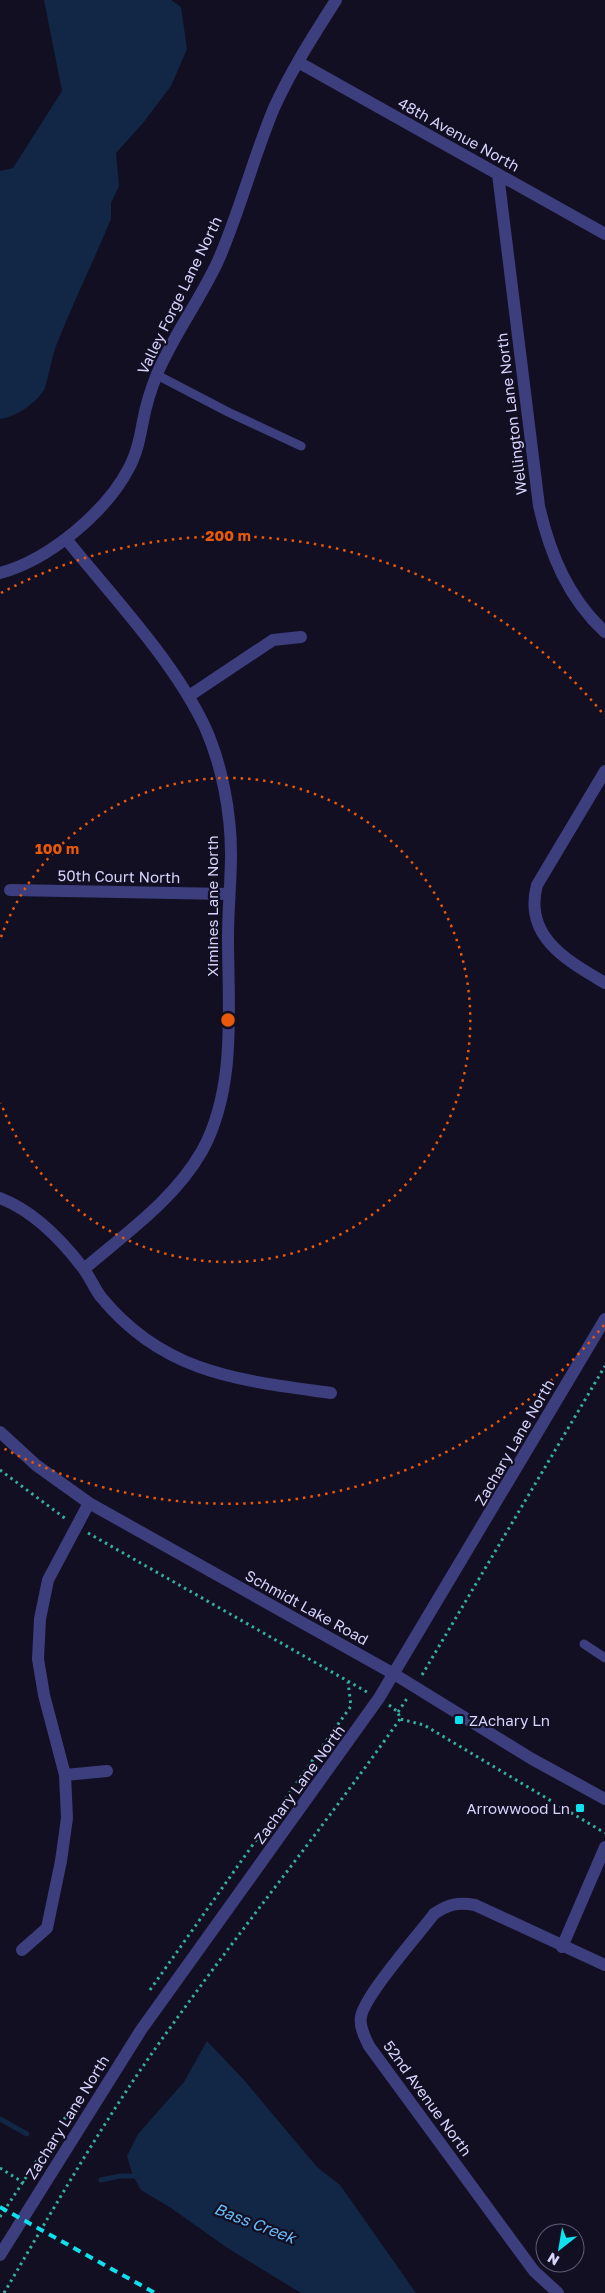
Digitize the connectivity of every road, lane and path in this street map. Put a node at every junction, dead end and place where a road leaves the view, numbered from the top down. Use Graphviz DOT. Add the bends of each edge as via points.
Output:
graph roads {
  1 [pos="336,0"];
  2 [pos="298,62"];
  3 [pos="498,174"];
  4 [pos="605,234"];
  5 [pos="157,375"];
  6 [pos="301,446"];
  7 [pos="66,539"];
  8 [pos="0,573"];
  9 [pos="605,632"];
  10 [pos="301,637"];
  11 [pos="189,696"];
  12 [pos="605,772"];
  13 [pos="10,890"];
  14 [pos="228,894"];
  15 [pos="605,983"];
  16 [pos="0,1198"];
  17 [pos="84,1269"];
  18 [pos="605,1319"];
  19 [pos="605,1366"];
  20 [pos="331,1393"];
  21 [pos="0,1432"];
  22 [pos="0,1470"];
  23 [pos="89,1504"];
  24 [pos="76,1526"];
  25 [pos="584,1644"];
  26 [pos="605,1658"];
  27 [pos="394,1674"];
  28 [pos="348,1682"];
  29 [pos="416,1687"];
  30 [pos="379,1698"];
  31 [pos="398,1712"];
  32 [pos="400,1719"];
  33 [pos="107,1771"];
  34 [pos="65,1775"];
  35 [pos="605,1799"];
  36 [pos="605,1833"];
  37 [pos="605,1847"];
  38 [pos="562,1947"];
  39 [pos="22,1950"];
  40 [pos="605,1965"];
  41 [pos="146,1996"];
  42 [pos="104,2060"];
  43 [pos="0,2168"];
  44 [pos="24,2183"];
  45 [pos="0,2218"];
  46 [pos="0,2255"];
  47 [pos="4,2293"];
  48 [pos="558,2293"];
  1 -- 2 [label="street, Valley Forge Lane North"];
  2 -- 3 [label="street, 48th Avenue North"];
  2 -- 5 [label="street, Valley Forge Lane North" via="274,110 231,231 202,293"];
  3 -- 4 [label="street, 48th Avenue North"];
  3 -- 9 [label="street, Wellington Lane North" via="539,506 546,536 570,592 589,618"];
  5 -- 6 [label="lane"];
  5 -- 7 [label="street, Valley Forge Lane North" via="130,468 111,495"];
  7 -- 8 [label="street, Valley Forge Lane North"];
  7 -- 11 [label="street, Ximines Lane North"];
  10 -- 11 [label="street" via="272,640"];
  11 -- 14 [label="street, Ximines Lane North" via="206,730 228,811 231,853"];
  12 -- 15 [label="street" via="534,895 540,928 550,945 564,958"];
  13 -- 14 [label="street, 50th Court North"];
  14 -- 17 [label="street, Ximines Lane North" via="228,1051 216,1118 202,1151 183,1179 160,1204"];
  16 -- 17 [label="street" via="41,1222"];
  17 -- 20 [label="street" via="100,1296 123,1320 153,1345 182,1362 251,1382"];
  18 -- 27 [label="street, Zachary Lane North"];
  19 -- 29 [label="path"];
  21 -- 23 [label="street, Schmidt Lake Road" via="36,1465"];
  22 -- 24 [label="path"];
  23 -- 24 [label="street"];
  23 -- 27 [label="street, Schmidt Lake Road"];
  24 -- 28 [label="path"];
  24 -- 34 [label="street" via="48,1580 40,1619 38,1659"];
  25 -- 26 [label="lane"];
  27 -- 29 [label="street, Schmidt Lake Road"];
  27 -- 30 [label="street, Zachary Lane North"];
  28 -- 30 [label="path"];
  28 -- 41 [label="path" via="351,1706"];
  29 -- 31 [label="path"];
  29 -- 35 [label="street, Schmidt Lake Road" via="532,1759"];
  30 -- 31 [label="path"];
  30 -- 46 [label="street, Zachary Lane North" via="141,2030"];
  31 -- 32 [label="path"];
  32 -- 36 [label="path" via="424,1725"];
  32 -- 47 [label="path" via="154,2050"];
  33 -- 34 [label="street"];
  34 -- 39 [label="street" via="66,1818 61,1861 47,1928"];
  37 -- 38 [label="street"];
  38 -- 40 [label="street"];
  38 -- 48 [label="street, 52nd Avenue North" via="475,1905 460,1903 446,1906 434,1914 371,1996 360,2018 369,2046 534,2271"];
  42 -- 44 [label="path"];
  43 -- 44 [label="path"];
  44 -- 45 [label="path"];
}
